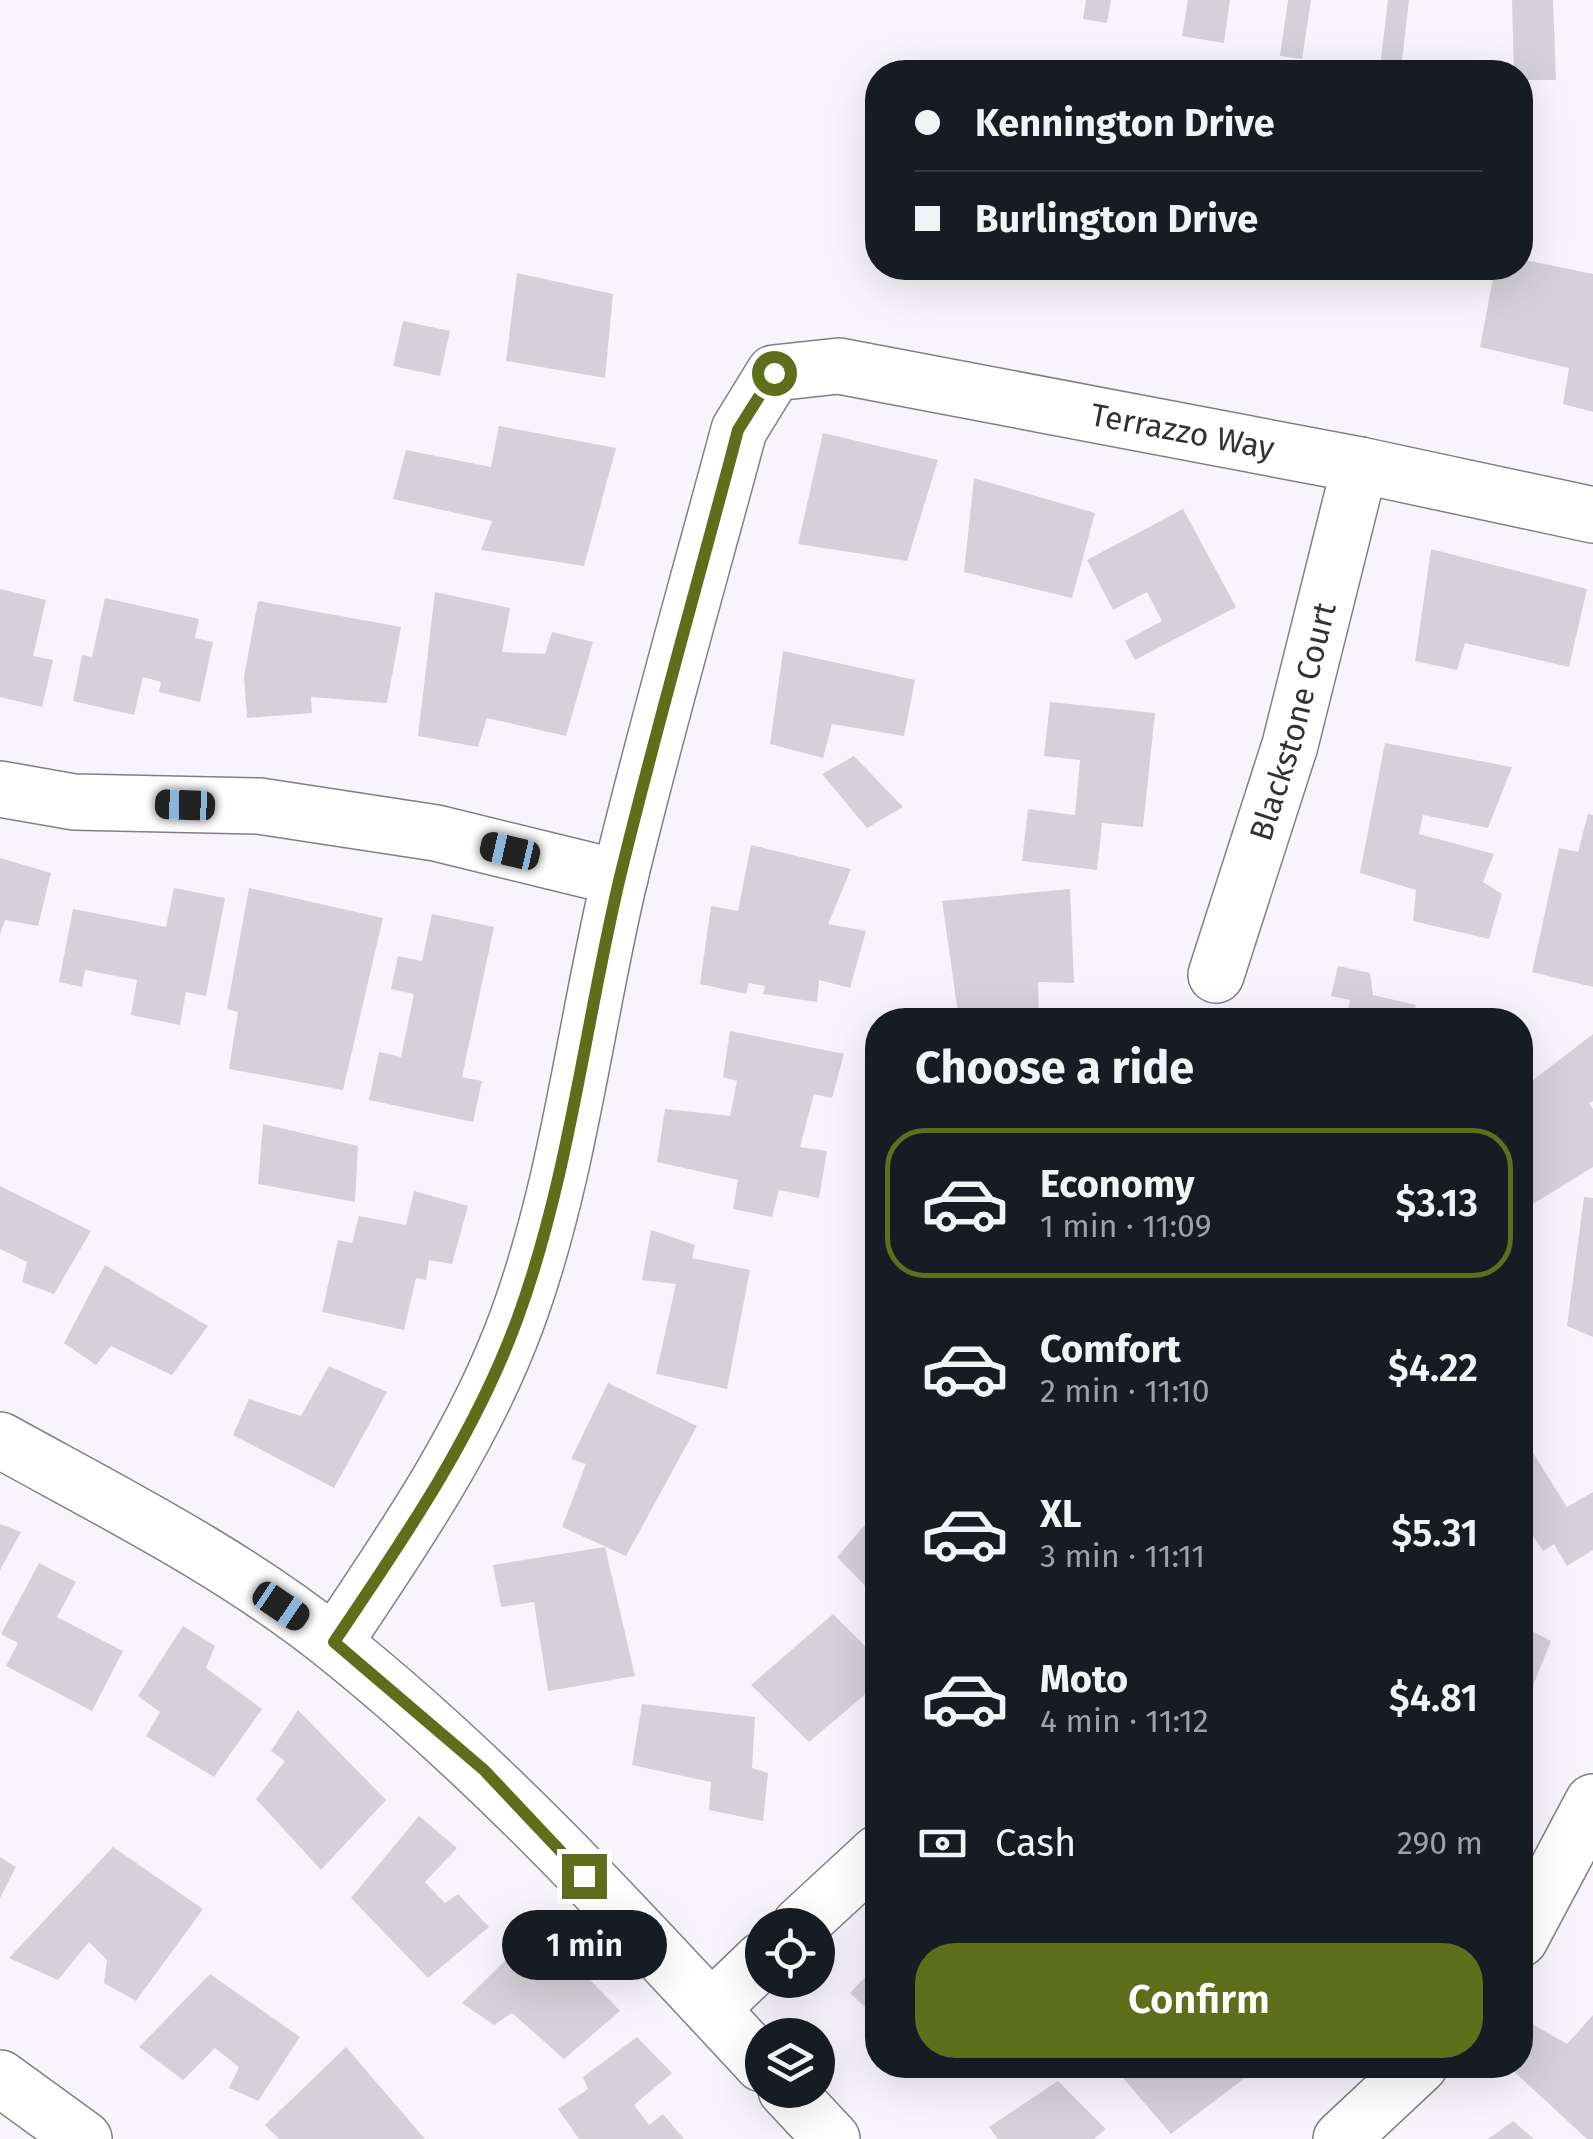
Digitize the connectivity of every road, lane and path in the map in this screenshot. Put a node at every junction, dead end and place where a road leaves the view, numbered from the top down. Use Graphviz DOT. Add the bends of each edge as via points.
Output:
graph roads {
  1 [pos="1360,465"];
  2 [pos="1593,515"];
  3 [pos="0,790"];
  4 [pos="620,878"];
  5 [pos="1216,975"];
  6 [pos="0,1440"];
  7 [pos="334,1642"];
  8 [pos="1593,1802"];
  9 [pos="865,1865"];
  10 [pos="818,1908"];
  11 [pos="1533,1915"];
  12 [pos="745,1976"];
  13 [pos="711,2009"];
  14 [pos="745,2046"];
  15 [pos="0,2078"];
  16 [pos="1406,2078"];
  17 [pos="803,2108"];
  18 [pos="84,2139"];
  19 [pos="832,2139"];
  20 [pos="1341,2139"];
  1 -- 2 [label="street, Terrazzo Way"];
  1 -- 4 [label="street, Terrazzo Way" via="840,366 774,373 738,430"];
  1 -- 5 [label="street, Blackstone Court" via="1290,745"];
  3 -- 4 [label="street" via="74,802 259,806 436,833"];
  4 -- 7 [label="street" via="547,1222 516,1321 473,1420"];
  6 -- 7 [label="street" via="202,1552"];
  7 -- 13 [label="street" via="484,1770"];
  8 -- 11 [label="street"];
  9 -- 10 [label="street"];
  12 -- 13 [label="street"];
  13 -- 14 [label="street"];
  15 -- 18 [label="street"];
  16 -- 20 [label="street"];
  17 -- 19 [label="street"];
}
